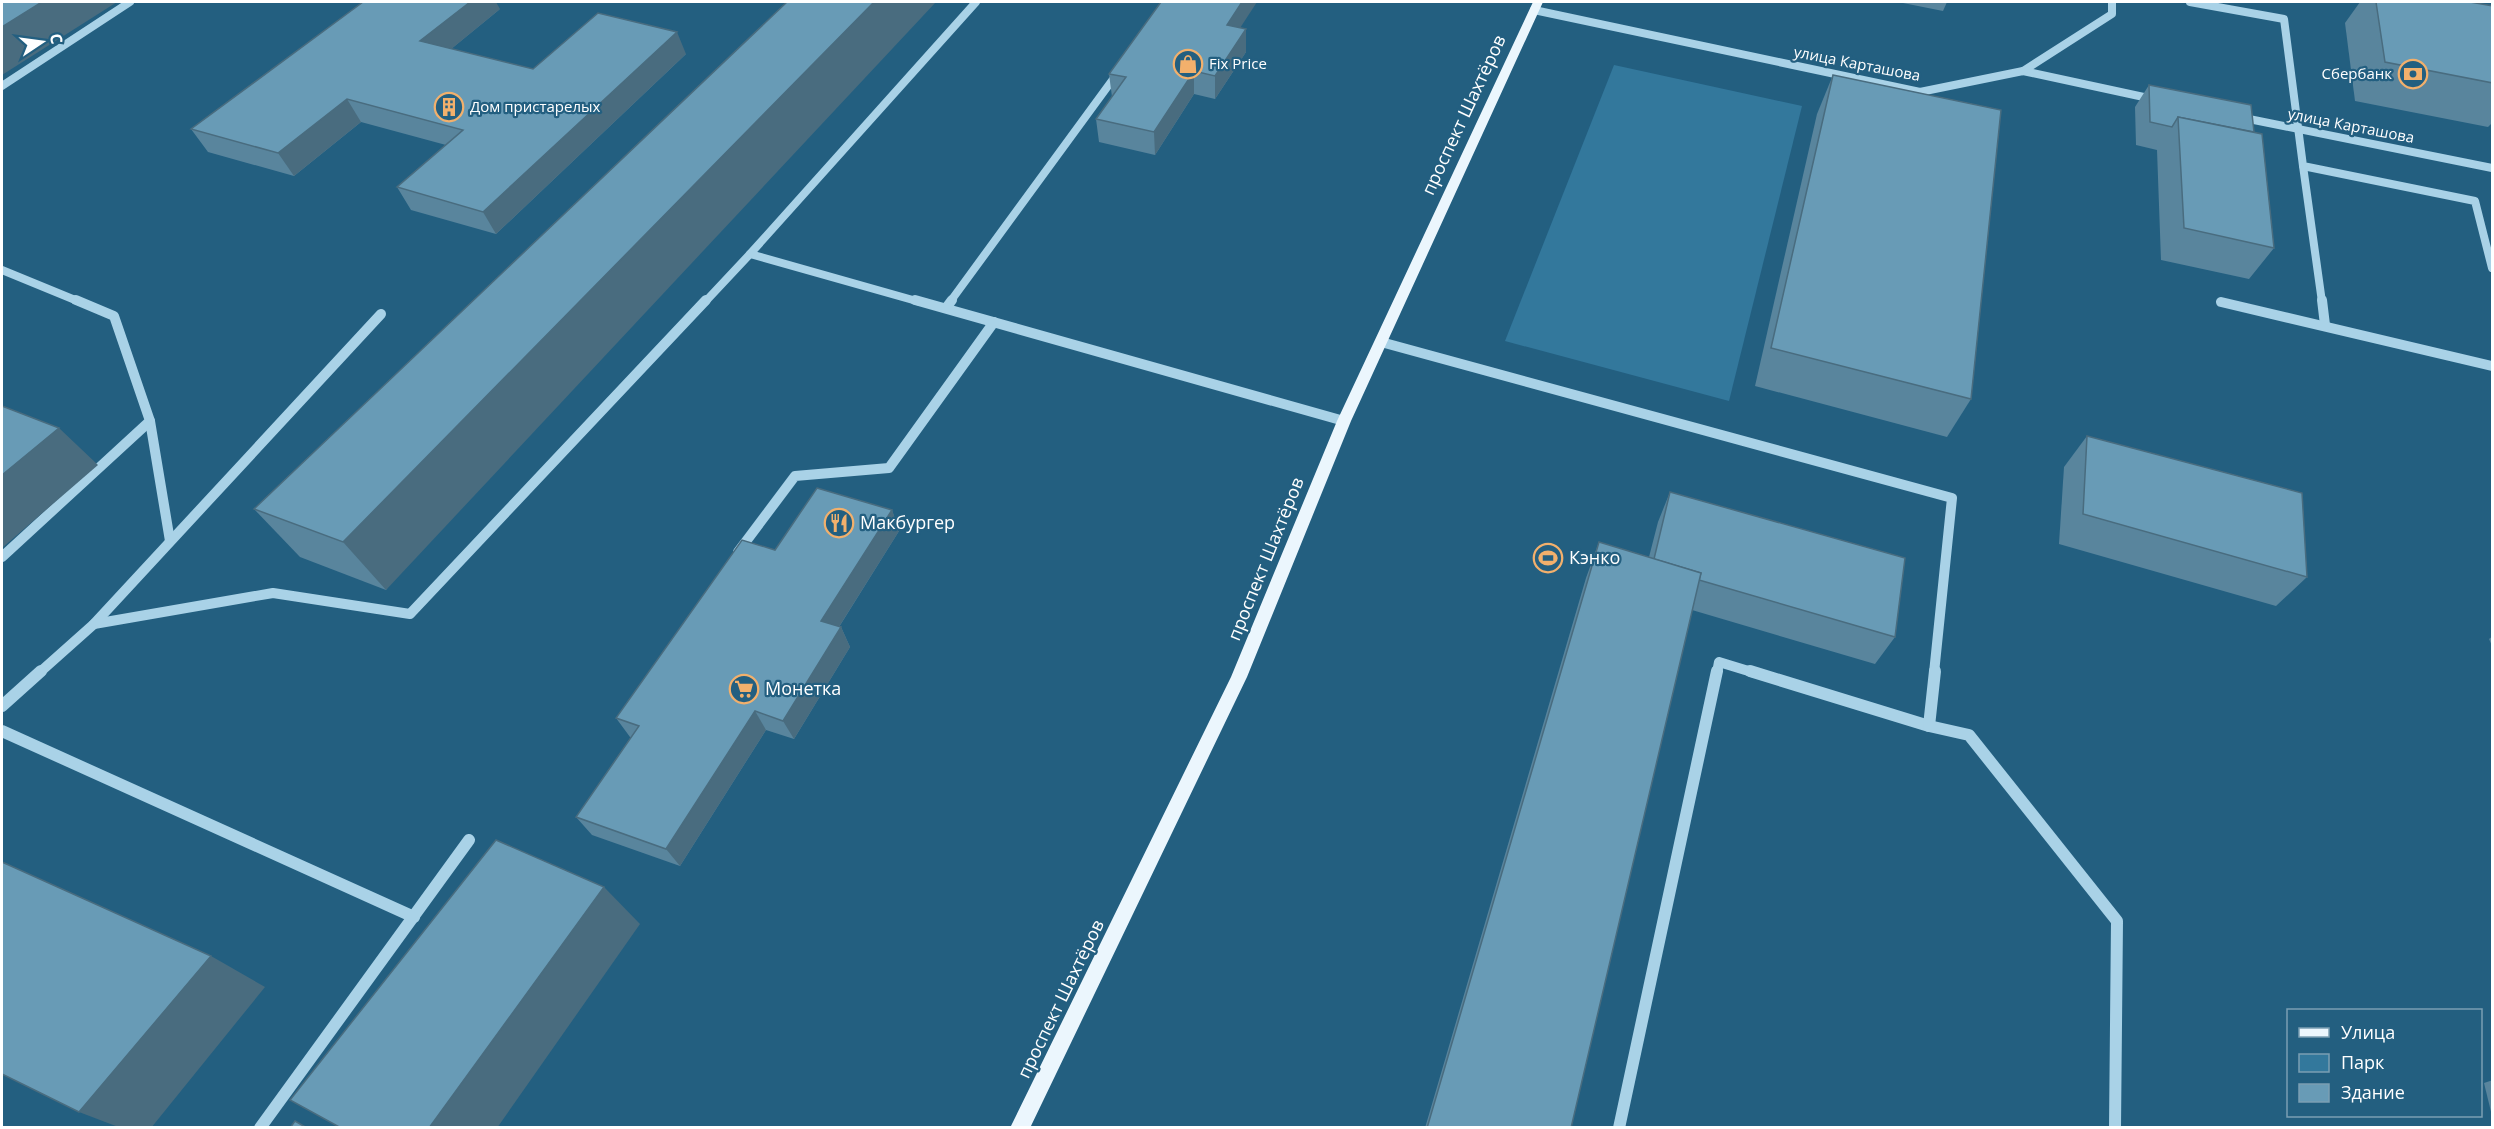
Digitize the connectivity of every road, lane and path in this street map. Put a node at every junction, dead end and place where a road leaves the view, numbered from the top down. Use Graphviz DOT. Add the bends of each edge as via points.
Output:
graph roads {
  1 [pos="130,2"];
  2 [pos="976,2"];
  3 [pos="2112,2"];
  4 [pos="2190,2"];
  5 [pos="1536,6"];
  6 [pos="1119,71"];
  7 [pos="2023,71"];
  8 [pos="2,86"];
  9 [pos="2160,100"];
  10 [pos="2229,115"];
  11 [pos="2297,129"];
  12 [pos="2303,166"];
  13 [pos="2493,168"];
  14 [pos="750,254"];
  15 [pos="2493,268"];
  16 [pos="2,270"];
  17 [pos="2222,302"];
  18 [pos="946,308"];
  19 [pos="381,314"];
  20 [pos="994,322"];
  21 [pos="2325,325"];
  22 [pos="1381,342"];
  23 [pos="2493,366"];
  24 [pos="150,421"];
  25 [pos="1344,421"];
  26 [pos="170,541"];
  27 [pos="2,557"];
  28 [pos="732,561"];
  29 [pos="94,624"];
  30 [pos="2,706"];
  31 [pos="1929,726"];
  32 [pos="2,731"];
  33 [pos="469,840"];
  34 [pos="414,916"];
  35 [pos="260,1128"];
  36 [pos="1020,1128"];
  37 [pos="1619,1128"];
  38 [pos="2115,1128"];
  1 -- 8 [label="lane"];
  2 -- 14 [label="lane"];
  3 -- 7 [label="lane" via="2112,14"];
  4 -- 11 [label="lane" via="2284,19"];
  5 -- 7 [label="lane, улица Карташова" via="1920,92"];
  5 -- 22 [label="main road, проспект Шахтёров"];
  6 -- 18 [label="lane"];
  7 -- 9 [label="lane, улица Карташова"];
  10 -- 11 [label="lane, улица Карташова"];
  11 -- 12 [label="lane"];
  11 -- 13 [label="lane, улица Карташова"];
  12 -- 15 [label="lane" via="2475,201"];
  12 -- 21 [label="lane"];
  14 -- 18 [label="lane"];
  14 -- 29 [label="lane" via="410,614 273,593"];
  16 -- 24 [label="lane" via="114,316"];
  17 -- 21 [label="lane"];
  18 -- 20 [label="lane"];
  19 -- 26 [label="lane"];
  20 -- 25 [label="lane"];
  20 -- 28 [label="lane" via="889,468 795,476"];
  21 -- 23 [label="lane"];
  22 -- 25 [label="main road, проспект Шахтёров"];
  22 -- 31 [label="lane" via="1952,498"];
  24 -- 26 [label="lane"];
  24 -- 27 [label="lane"];
  25 -- 36 [label="main road, проспект Шахтёров" via="1239,677"];
  26 -- 29 [label="lane"];
  29 -- 30 [label="lane"];
  31 -- 37 [label="lane" via="1719,662"];
  31 -- 38 [label="lane" via="1969,735 2117,921"];
  32 -- 34 [label="lane"];
  33 -- 34 [label="lane"];
  34 -- 35 [label="lane"];
}
